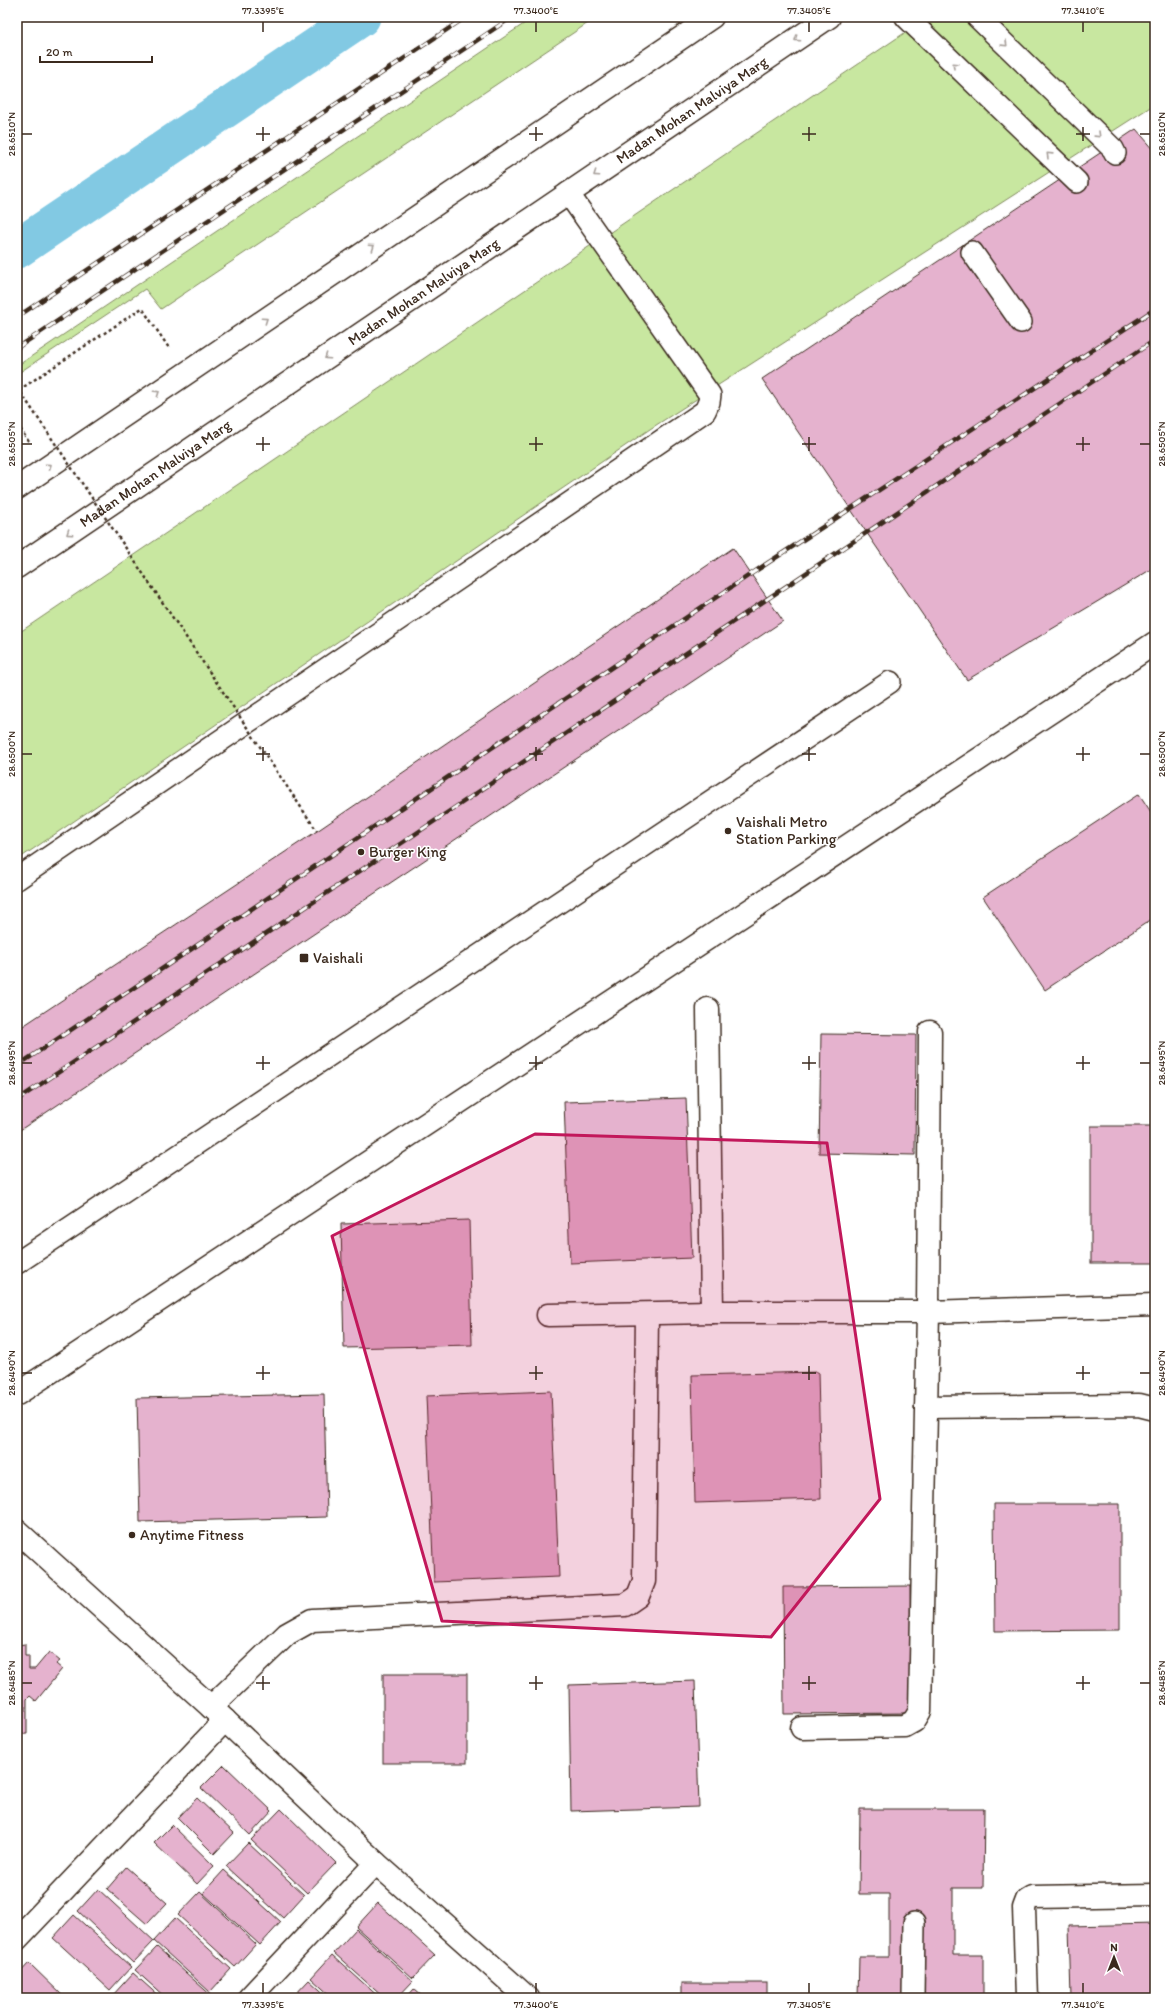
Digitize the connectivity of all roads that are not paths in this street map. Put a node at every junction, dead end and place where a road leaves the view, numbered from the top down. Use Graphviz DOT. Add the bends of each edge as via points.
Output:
graph roads {
  1 [pos="712,17"];
  2 [pos="829,17"];
  3 [pos="906,17"];
  4 [pos="977,17"];
  5 [pos="1115,153"];
  6 [pos="1077,182"];
  7 [pos="568,193"];
  8 [pos="972,252"];
  9 [pos="1021,322"];
  10 [pos="17,488"];
  11 [pos="17,567"];
  12 [pos="1155,644"];
  13 [pos="890,682"];
  14 [pos="17,880"];
  15 [pos="708,1009"];
  16 [pos="930,1032"];
  17 [pos="17,1263"];
  18 [pos="1155,1305"];
  19 [pos="712,1312"];
  20 [pos="928,1312"];
  21 [pos="647,1314"];
  22 [pos="548,1315"];
  23 [pos="17,1394"];
  24 [pos="926,1406"];
  25 [pos="1155,1409"];
  26 [pos="17,1531"];
  27 [pos="218,1714"];
  28 [pos="802,1728"];
  29 [pos="376,1863"];
  30 [pos="1155,1895"];
  31 [pos="914,1923"];
  32 [pos="17,1939"];
  33 [pos="249,1998"];
  34 [pos="528,1998"];
  35 [pos="913,1998"];
  36 [pos="1027,1998"];
  10 -- 1 [label="street, one-way"];
  2 -- 7 [label="street, Madan Mohan Malviya Marg, one-way"];
  6 -- 3 [label="lane, one-way"];
  4 -- 5 [label="lane, one-way"];
  7 -- 11 [label="street, Madan Mohan Malviya Marg, one-way"];
  7 -- 14 [label="lane" via="710,395 705,411"];
  8 -- 9 [label="lane"];
  12 -- 23 [label="street"];
  13 -- 17 [label="lane"];
  15 -- 19 [label="street"];
  16 -- 20 [label="street"];
  18 -- 20 [label="street"];
  19 -- 20 [label="street"];
  19 -- 21 [label="street"];
  20 -- 24 [label="street"];
  21 -- 22 [label="street"];
  21 -- 27 [label="street" via="644,1581 638,1596 625,1605 312,1620 287,1634"];
  24 -- 25 [label="street" via="1125,1404"];
  24 -- 28 [label="street" via="920,1711 914,1721 905,1726"];
  26 -- 27 [label="street"];
  27 -- 29 [label="street"];
  27 -- 32 [label="street"];
  29 -- 33 [label="street"];
  29 -- 34 [label="street"];
  30 -- 36 [label="street" via="1032,1897 1027,1900 1024,1908"];
  31 -- 35 [label="lane"];
}
